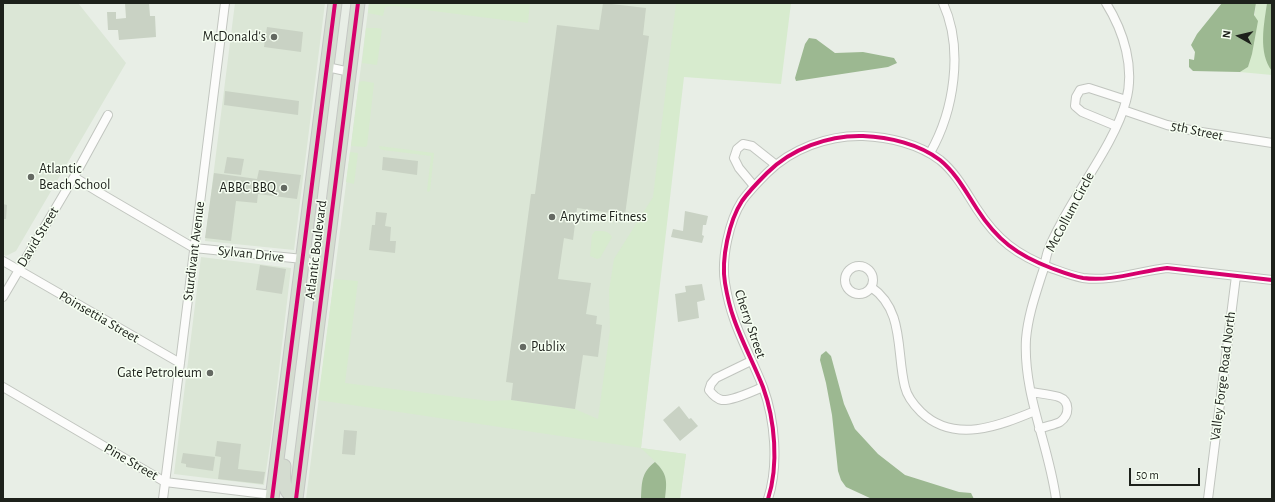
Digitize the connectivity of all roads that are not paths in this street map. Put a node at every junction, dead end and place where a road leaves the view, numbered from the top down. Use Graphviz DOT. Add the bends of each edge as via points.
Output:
graph roads {
  1 [pos="225,3"];
  2 [pos="335,3"];
  3 [pos="358,3"];
  4 [pos="943,3"];
  5 [pos="1106,3"];
  6 [pos="327,67"];
  7 [pos="350,72"];
  8 [pos="1126,100"];
  9 [pos="1123,110"];
  10 [pos="108,115"];
  11 [pos="1116,126"];
  12 [pos="1272,143"];
  13 [pos="930,153"];
  14 [pos="776,165"];
  15 [pos="74,177"];
  16 [pos="754,186"];
  17 [pos="194,248"];
  18 [pos="303,259"];
  19 [pos="3,261"];
  20 [pos="1044,266"];
  21 [pos="19,270"];
  22 [pos="325,270"];
  23 [pos="1236,276"];
  24 [pos="1272,280"];
  25 [pos="871,287"];
  26 [pos="3,297"];
  27 [pos="751,361"];
  28 [pos="180,363"];
  29 [pos="3,387"];
  30 [pos="763,387"];
  31 [pos="1031,392"];
  32 [pos="1035,412"];
  33 [pos="282,426"];
  34 [pos="1039,429"];
  35 [pos="165,482"];
  36 [pos="275,498"];
  37 [pos="163,499"];
  38 [pos="295,499"];
  39 [pos="768,499"];
  40 [pos="1056,499"];
  41 [pos="1208,499"];
  1 -- 17 [label="street, Sturdivant Avenue"];
  2 -- 6 [label="highway, Atlantic Boulevard"];
  3 -- 7 [label="highway, Atlantic Boulevard"];
  4 -- 13 [label="street" via="951,29 954,81 949,108 938,140"];
  5 -- 8 [label="street, McCollum Circle" via="1120,29 1127,55 1129,73"];
  6 -- 7 [label="street"];
  6 -- 18 [label="highway, Atlantic Boulevard"];
  7 -- 22 [label="highway, Atlantic Boulevard"];
  8 -- 9 [label="street, McCollum Circle"];
  8 -- 11 [label="street" via="1089,88 1080,90 1076,97 1076,106 1082,112"];
  9 -- 11 [label="street, McCollum Circle"];
  9 -- 12 [label="street, 5th Street" via="1195,132"];
  10 -- 15 [label="street, David Street"];
  11 -- 20 [label="street, McCollum Circle" via="1064,216 1050,245"];
  13 -- 14 [label="street, Cherry Street" via="891,140 854,136 832,138 796,152"];
  13 -- 20 [label="street, Cherry Street" via="958,180 985,222 1010,248"];
  14 -- 16 [label="street, Cherry Street"];
  14 -- 16 [label="street" via="752,146 743,144 737,149 734,158"];
  15 -- 17 [label="street, Sylvan Drive"];
  15 -- 21 [label="street, David Street"];
  16 -- 27 [label="street, Cherry Street" via="741,202 731,225 725,255 726,289 733,317"];
  17 -- 18 [label="street, Sylvan Drive"];
  17 -- 28 [label="street, Sturdivant Avenue"];
  18 -- 22 [label="street, Sylvan Drive"];
  18 -- 33 [label="highway, Atlantic Boulevard"];
  19 -- 21 [label="street, Poinsettia Street"];
  20 -- 23 [label="street, Cherry Street" via="1085,278 1115,277 1167,268"];
  20 -- 31 [label="street, McCollum Circle" via="1034,295 1026,339"];
  21 -- 26 [label="street, David Street"];
  21 -- 28 [label="street, Poinsettia Street"];
  22 -- 38 [label="highway, Atlantic Boulevard"];
  23 -- 24 [label="street, Cherry Street"];
  23 -- 41 [label="street, Valley Forge Road North"];
  25 -- 32 [label="street" via="880,293 891,311 898,331 905,389 916,407 928,419 944,428 969,431 1006,423"];
  27 -- 30 [label="street, Cherry Street"];
  27 -- 30 [label="street, Cherry Street" via="716,378 709,390 721,400"];
  28 -- 35 [label="street, Sturdivant Avenue"];
  29 -- 35 [label="street, Pine Street"];
  30 -- 39 [label="street, Cherry Street" via="772,424 774,459"];
  31 -- 32 [label="street, McCollum Circle"];
  31 -- 34 [label="street" via="1064,399 1067,406 1067,412 1061,421"];
  32 -- 34 [label="street, McCollum Circle"];
  33 -- 36 [label="highway, Atlantic Boulevard"];
  33 -- 38 [label="highway" via="287,432 283,482"];
  34 -- 40 [label="street, McCollum Circle"];
  35 -- 36 [label="street, Pine Street"];
  35 -- 37 [label="street, Sturdivant Avenue"];
}
